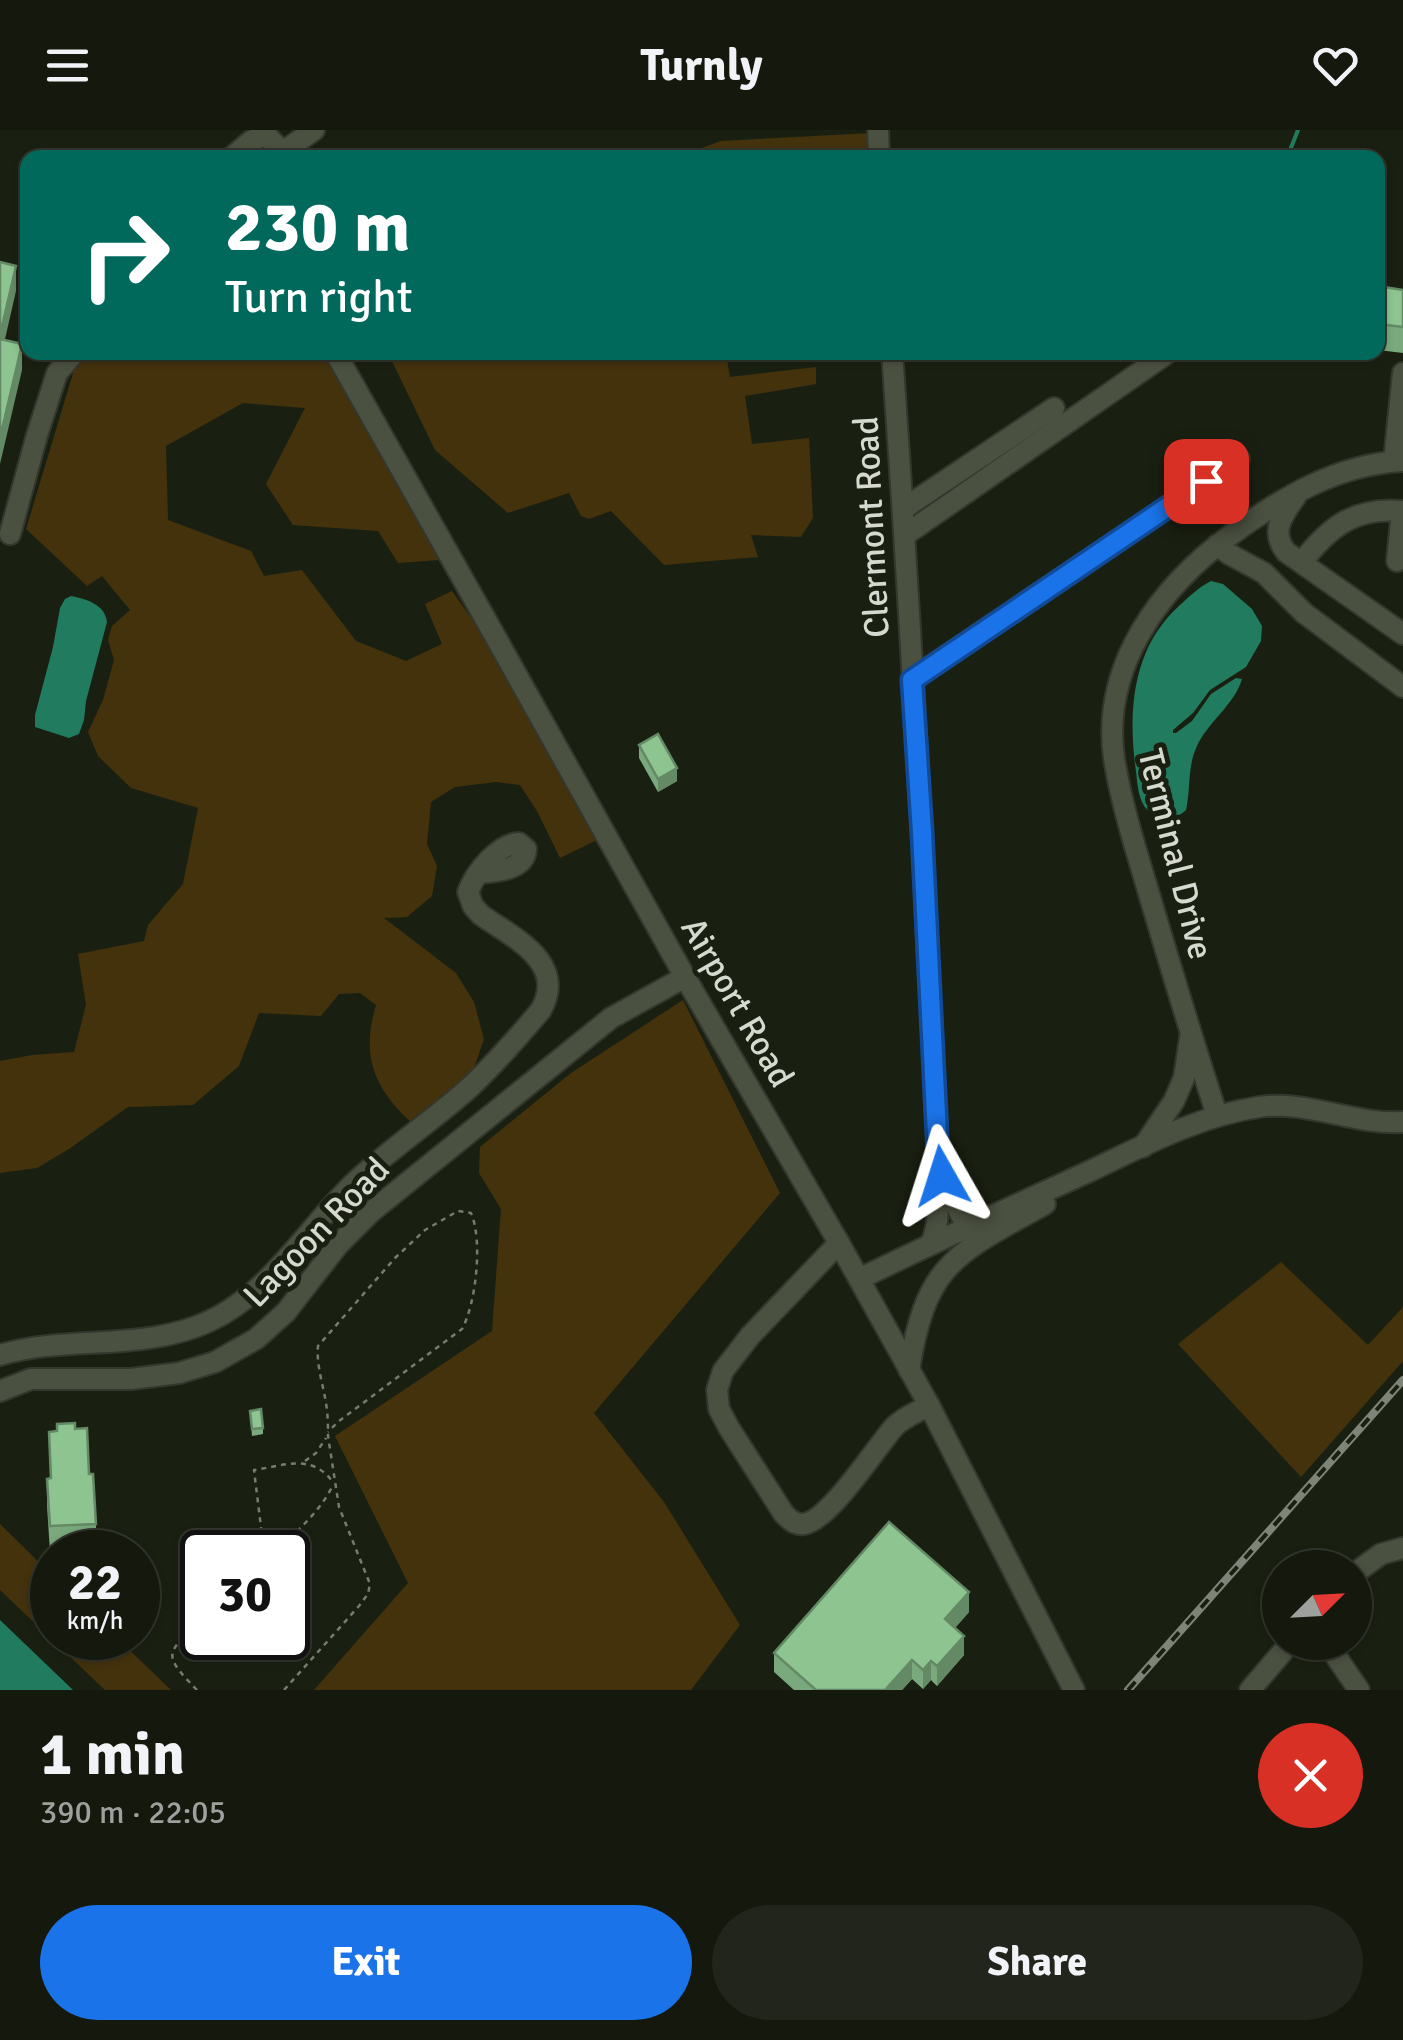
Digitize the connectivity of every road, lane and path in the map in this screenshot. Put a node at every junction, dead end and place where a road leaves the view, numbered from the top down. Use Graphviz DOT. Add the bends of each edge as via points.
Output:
graph roads {
  1 [pos="314,130"];
  2 [pos="240,150"];
  3 [pos="277,150"];
  4 [pos="287,150"];
  5 [pos="68,360"];
  6 [pos="338,360"];
  7 [pos="893,360"];
  8 [pos="1158,360"];
  9 [pos="1403,373"];
  10 [pos="1054,408"];
  11 [pos="1239,459"];
  12 [pos="1399,461"];
  13 [pos="1300,491"];
  14 [pos="903,509"];
  15 [pos="10,534"];
  16 [pos="906,535"];
  17 [pos="1217,545"];
  18 [pos="1302,562"];
  19 [pos="1397,562"];
  20 [pos="1403,634"];
  21 [pos="912,680"];
  22 [pos="1403,686"];
  23 [pos="478,873"];
  24 [pos="684,977"];
  25 [pos="1191,1036"];
  26 [pos="1217,1114"];
  27 [pos="1403,1122"];
  28 [pos="1143,1146"];
  29 [pos="942,1176"];
  30 [pos="1072,1179"];
  31 [pos="968,1226"];
  32 [pos="840,1243"];
  33 [pos="930,1244"];
  34 [pos="859,1279"];
  35 [pos="0,1354"];
  36 [pos="909,1370"];
  37 [pos="0,1391"];
  38 [pos="929,1406"];
  39 [pos="328,1434"];
  40 [pos="304,1462"];
  41 [pos="334,1484"];
  42 [pos="261,1530"];
  43 [pos="298,1530"];
  44 [pos="1403,1548"];
  45 [pos="1372,1561"];
  46 [pos="180,1641"];
  47 [pos="1276,1660"];
  48 [pos="1338,1660"];
  49 [pos="197,1690"];
  50 [pos="284,1690"];
  51 [pos="1074,1690"];
  52 [pos="1250,1690"];
  53 [pos="1358,1690"];
  1 -- 4 [label="street"];
  2 -- 3 [label="street" via="266,135"];
  5 -- 15 [label="street" via="57,374"];
  6 -- 24 [label="street, Airport Road"];
  7 -- 14 [label="street, Clermont Road"];
  8 -- 16 [label="street"];
  9 -- 12 [label="street"];
  10 -- 14 [label="street"];
  11 -- 21 [label="street"];
  12 -- 13 [label="street, Terminal Drive" via="1345,470"];
  13 -- 17 [label="street, Terminal Drive"];
  13 -- 18 [label="street" via="1277,532 1286,552"];
  14 -- 16 [label="street, Clermont Road"];
  16 -- 21 [label="street, Clermont Road"];
  17 -- 22 [label="street" via="1264,573 1304,613"];
  17 -- 25 [label="street, Terminal Drive" via="1154,608 1129,652 1115,701 1114,754 1124,808"];
  18 -- 19 [label="street" via="1349,518 1396,510 1402,512"];
  18 -- 20 [label="street"];
  21 -- 29 [label="street, Clermont Road"];
  23 -- 35 [label="street" via="468,892 473,906 544,965 550,984 542,1010 471,1086 353,1184 229,1312 146,1340"];
  24 -- 32 [label="street, Airport Road"];
  24 -- 37 [label="street, Lagoon Road" via="611,1018 370,1212 286,1312 235,1352 164,1375 30,1378"];
  25 -- 26 [label="street, Terminal Drive"];
  25 -- 28 [label="street" via="1174,1101"];
  26 -- 27 [label="street" via="1291,1106"];
  26 -- 28 [label="street"];
  28 -- 30 [label="street"];
  29 -- 31 [label="street, Clermont Road"];
  29 -- 33 [label="street, Clermont Road"];
  30 -- 31 [label="street"];
  30 -- 36 [label="street" via="1054,1199 949,1264 926,1298"];
  31 -- 33 [label="street"];
  32 -- 34 [label="street, Airport Road"];
  32 -- 38 [label="street" via="723,1371 718,1409 728,1428 784,1514 806,1524 861,1471 898,1422"];
  33 -- 34 [label="street"];
  34 -- 36 [label="street, Airport Road"];
  36 -- 38 [label="street, Airport Road"];
  38 -- 51 [label="street, Airport Road"];
  39 -- 39 [label="path" via="462,1329 476,1270 471,1214 458,1211 425,1230 318,1346"];
  39 -- 40 [label="path"];
  39 -- 41 [label="path"];
  40 -- 41 [label="path"];
  40 -- 42 [label="path" via="254,1470"];
  41 -- 43 [label="path"];
  41 -- 50 [label="path" via="367,1573 368,1594"];
  44 -- 45 [label="street"];
  46 -- 49 [label="path" via="172,1661"];
  47 -- 52 [label="street"];
  48 -- 53 [label="street"];
}
